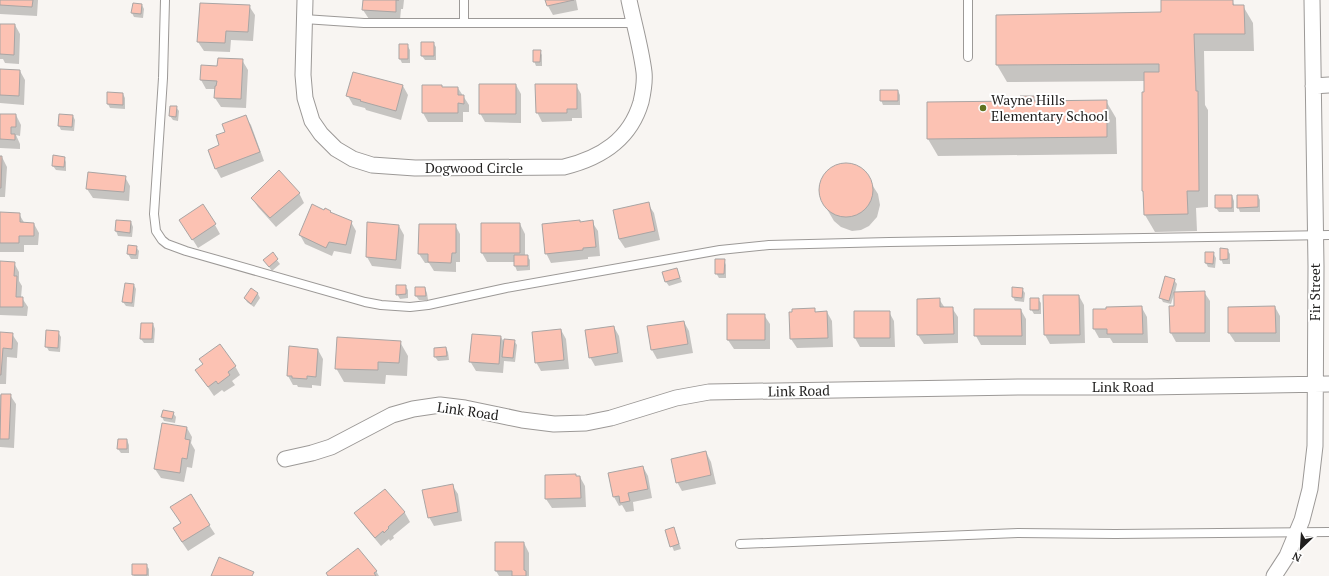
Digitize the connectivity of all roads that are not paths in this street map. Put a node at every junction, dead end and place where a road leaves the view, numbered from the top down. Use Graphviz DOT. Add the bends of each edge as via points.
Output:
graph roads {
  1 [pos="165,0"];
  2 [pos="305,0"];
  3 [pos="464,0"];
  4 [pos="629,0"];
  5 [pos="968,0"];
  6 [pos="1312,0"];
  7 [pos="304,19"];
  8 [pos="634,22"];
  9 [pos="464,23"];
  10 [pos="968,57"];
  11 [pos="1329,85"];
  12 [pos="1313,86"];
  13 [pos="1322,235"];
  14 [pos="1322,384"];
  15 [pos="285,459"];
  16 [pos="1329,532"];
  17 [pos="1298,533"];
  18 [pos="740,544"];
  19 [pos="1274,576"];
  1 -- 13 [label="lane" via="163,78 154,214 156,231 162,240 186,251 243,268 380,305 428,305 506,288 712,251 769,245"];
  2 -- 7 [label="street, Dogwood Circle"];
  3 -- 9 [label="lane"];
  4 -- 8 [label="street, Dogwood Circle"];
  5 -- 10 [label="lane"];
  6 -- 12 [label="street, Fir Street"];
  7 -- 8 [label="street, Dogwood Circle" via="305,98 312,121 321,134 336,149 353,159 372,165 415,168 564,167 581,163 604,152 631,126 643,94 644,72"];
  7 -- 9 [label="lane" via="364,23"];
  8 -- 9 [label="lane"];
  11 -- 12 [label="street"];
  12 -- 13 [label="street, Fir Street"];
  13 -- 14 [label="street, Fir Street" via="1316,266"];
  14 -- 15 [label="street, Link Road" via="709,392 676,398 611,418 586,423 554,424 440,405 392,415 331,447"];
  14 -- 17 [label="street, Fir Street" via="1310,488"];
  16 -- 17 [label="lane"];
  17 -- 18 [label="lane" via="1018,533"];
  17 -- 19 [label="street, Fir Street"];
}
